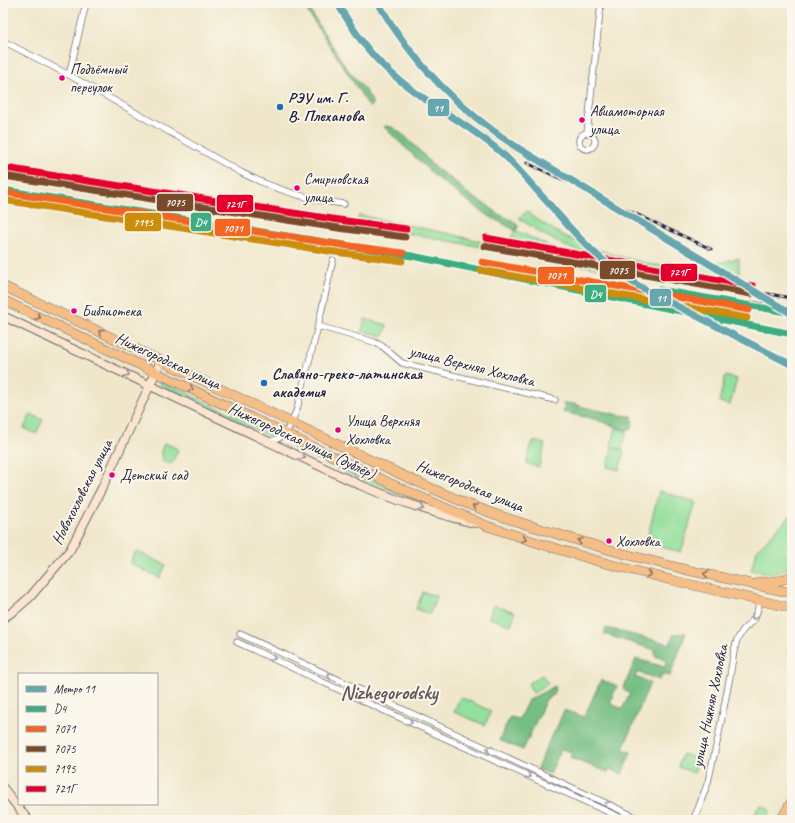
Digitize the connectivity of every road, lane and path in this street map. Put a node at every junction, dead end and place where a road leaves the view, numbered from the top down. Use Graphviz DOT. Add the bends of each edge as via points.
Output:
graph roads {
  1 [pos="4,3"];
  2 [pos="86,3"];
  3 [pos="602,3"];
  4 [pos="3,6"];
  5 [pos="3,41"];
  6 [pos="69,75"];
  7 [pos="587,133"];
  8 [pos="344,204"];
  9 [pos="333,260"];
  10 [pos="3,286"];
  11 [pos="3,300"];
  12 [pos="3,316"];
  13 [pos="318,326"];
  14 [pos="161,361"];
  15 [pos="156,372"];
  16 [pos="150,385"];
  17 [pos="556,400"];
  18 [pos="292,422"];
  19 [pos="286,433"];
  20 [pos="268,441"];
  21 [pos="487,526"];
  22 [pos="792,575"];
  23 [pos="744,583"];
  24 [pos="792,593"];
  25 [pos="760,601"];
  26 [pos="773,604"];
  27 [pos="792,608"];
  28 [pos="792,615"];
  29 [pos="3,618"];
  30 [pos="240,634"];
  31 [pos="237,642"];
  32 [pos="3,788"];
  33 [pos="792,801"];
  34 [pos="28,820"];
  35 [pos="626,820"];
  36 [pos="642,820"];
  37 [pos="692,820"];
  38 [pos="781,820"];
  1 -- 4 [label="street"];
  2 -- 6 [label="street"];
  3 -- 7 [label="street"];
  5 -- 6 [label="street"];
  6 -- 8 [label="street" via="257,181 308,197"];
  9 -- 13 [label="street"];
  14 -- 10 [label="main road, Нижегородская улица, one-way"];
  11 -- 15 [label="main road, Нижегородская улица, one-way"];
  12 -- 16 [label="street, Нижегородская улица (дублёр), one-way"];
  13 -- 17 [label="street, улица Верхняя Хохловка" via="374,342 402,362"];
  13 -- 18 [label="street"];
  14 -- 15 [label="street, Новохохловская улица"];
  14 -- 18 [label="main road, Нижегородская улица"];
  15 -- 16 [label="street, Новохохловская улица"];
  15 -- 19 [label="main road, Нижегородская улица, one-way"];
  16 -- 20 [label="street, Нижегородская улица (дублёр)"];
  16 -- 29 [label="street, Новохохловская улица" via="70,550 30,597"];
  18 -- 19 [label="street"];
  23 -- 18 [label="main road, Нижегородская улица, one-way" via="621,553 497,515 402,475"];
  19 -- 20 [label="street" via="278,440"];
  19 -- 21 [label="main road, Нижегородская улица"];
  20 -- 21 [label="street, Нижегородская улица (дублёр), one-way" via="395,500 451,518"];
  21 -- 25 [label="main road, Нижегородская улица, one-way" via="601,562"];
  22 -- 23 [label="main road" via="780,581"];
  23 -- 24 [label="main road, Нижегородская улица"];
  25 -- 26 [label="main road, Нижегородская улица"];
  25 -- 37 [label="street, улица Нижняя Хохловка, one-way" via="755,618 737,640 708,782"];
  26 -- 27 [label="main road, Нижегородская улица"];
  26 -- 28 [label="main road"];
  36 -- 30 [label="street, one-way"];
  31 -- 35 [label="street, one-way"];
  32 -- 34 [label="street"];
  33 -- 38 [label="main road"];
}
